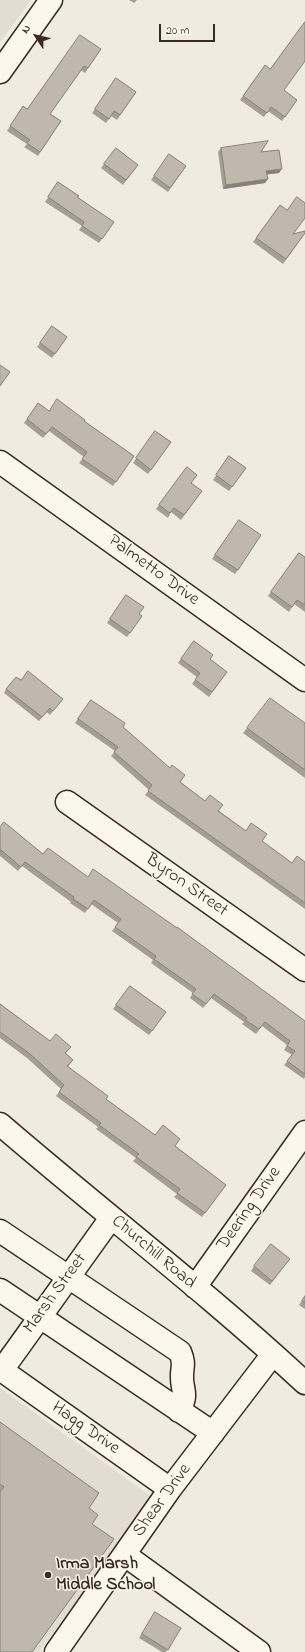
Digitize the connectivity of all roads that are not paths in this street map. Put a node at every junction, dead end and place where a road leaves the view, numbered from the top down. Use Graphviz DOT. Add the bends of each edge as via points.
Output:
graph roads {
  1 [pos="51,0"];
  2 [pos="0,72"];
  3 [pos="0,462"];
  4 [pos="305,680"];
  5 [pos="67,802"];
  6 [pos="305,970"];
  7 [pos="0,1124"];
  8 [pos="305,1132"];
  9 [pos="111,1218"];
  10 [pos="0,1230"];
  11 [pos="69,1277"];
  12 [pos="195,1287"];
  13 [pos="0,1290"];
  14 [pos="40,1317"];
  15 [pos="273,1354"];
  16 [pos="1,1370"];
  17 [pos="305,1383"];
  18 [pos="179,1411"];
  19 [pos="213,1433"];
  20 [pos="170,1489"];
  21 [pos="125,1555"];
  22 [pos="56,1652"];
  23 [pos="259,1652"];
  1 -- 2 [label="street"];
  3 -- 4 [label="street, Palmetto Drive"];
  5 -- 6 [label="street, Byron Street"];
  7 -- 9 [label="street, Churchill Road"];
  8 -- 12 [label="street, Deering Drive"];
  9 -- 11 [label="street, Marsh Street"];
  9 -- 12 [label="street, Churchill Road"];
  10 -- 11 [label="street"];
  11 -- 14 [label="street, Marsh Street"];
  11 -- 18 [label="street" via="180,1352 184,1363 182,1375 185,1390 184,1401"];
  12 -- 15 [label="street, Churchill Road"];
  13 -- 14 [label="street"];
  14 -- 16 [label="street, Marsh Street"];
  14 -- 18 [label="street"];
  15 -- 17 [label="street, Churchill Road"];
  15 -- 19 [label="street, Shear Drive"];
  16 -- 20 [label="street, Hagg Drive"];
  18 -- 19 [label="street"];
  19 -- 20 [label="street, Shear Drive"];
  20 -- 21 [label="street, Shear Drive"];
  21 -- 22 [label="street, Shear Drive"];
  21 -- 23 [label="street"];
}
